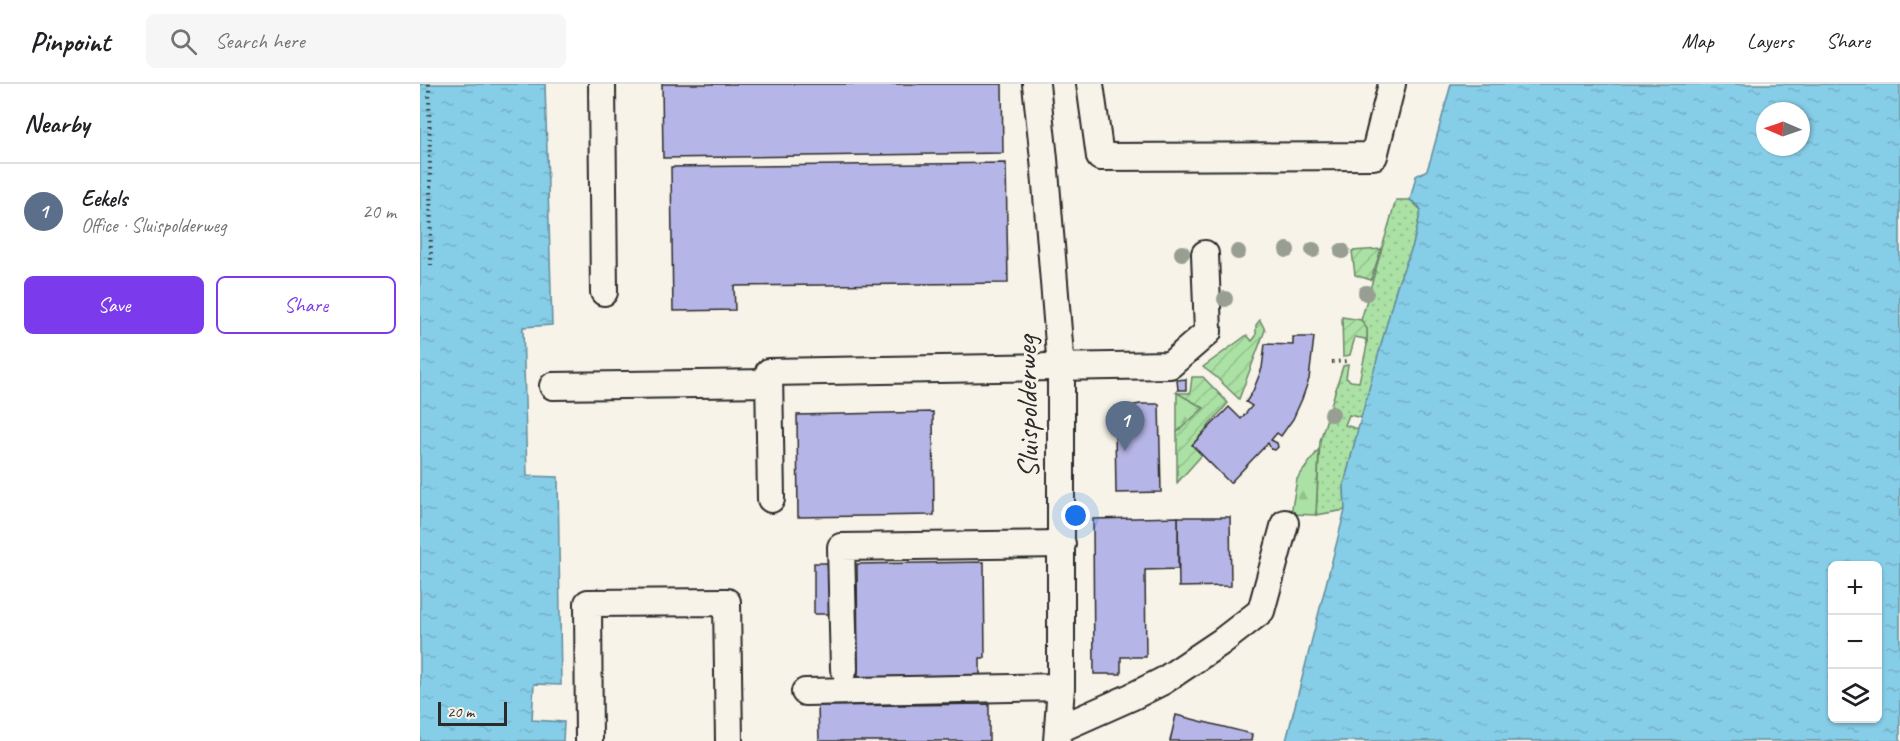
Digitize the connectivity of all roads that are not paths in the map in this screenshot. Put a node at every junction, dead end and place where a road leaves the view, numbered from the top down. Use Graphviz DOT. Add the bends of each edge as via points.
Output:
graph roads {
  1 [pos="602,84"];
  2 [pos="1036,84"];
  3 [pos="1090,84"];
  4 [pos="1392,84"];
  5 [pos="1206,254"];
  6 [pos="604,292"];
  7 [pos="1061,368"];
  8 [pos="769,383"];
  9 [pos="553,386"];
  10 [pos="771,499"];
  11 [pos="1285,523"];
  12 [pos="1062,544"];
  13 [pos="844,669"];
  14 [pos="1061,687"];
  15 [pos="805,692"];
  16 [pos="1058,735"];
  17 [pos="589,741"];
  18 [pos="729,741"];
  1 -- 6 [label="street"];
  2 -- 7 [label="street, Sluispolderweg"];
  3 -- 4 [label="street" via="1100,157 1374,156"];
  5 -- 7 [label="street" via="1208,332 1170,365"];
  7 -- 8 [label="street" via="769,372"];
  7 -- 12 [label="street, Sluispolderweg"];
  8 -- 9 [label="street"];
  8 -- 10 [label="street"];
  11 -- 16 [label="street, Sluispolderweg" via="1261,611 1163,681"];
  12 -- 13 [label="street" via="841,547"];
  12 -- 14 [label="street, Sluispolderweg"];
  14 -- 15 [label="street"];
  14 -- 16 [label="street, Sluispolderweg"];
  17 -- 18 [label="street" via="588,603 727,602"];
}
